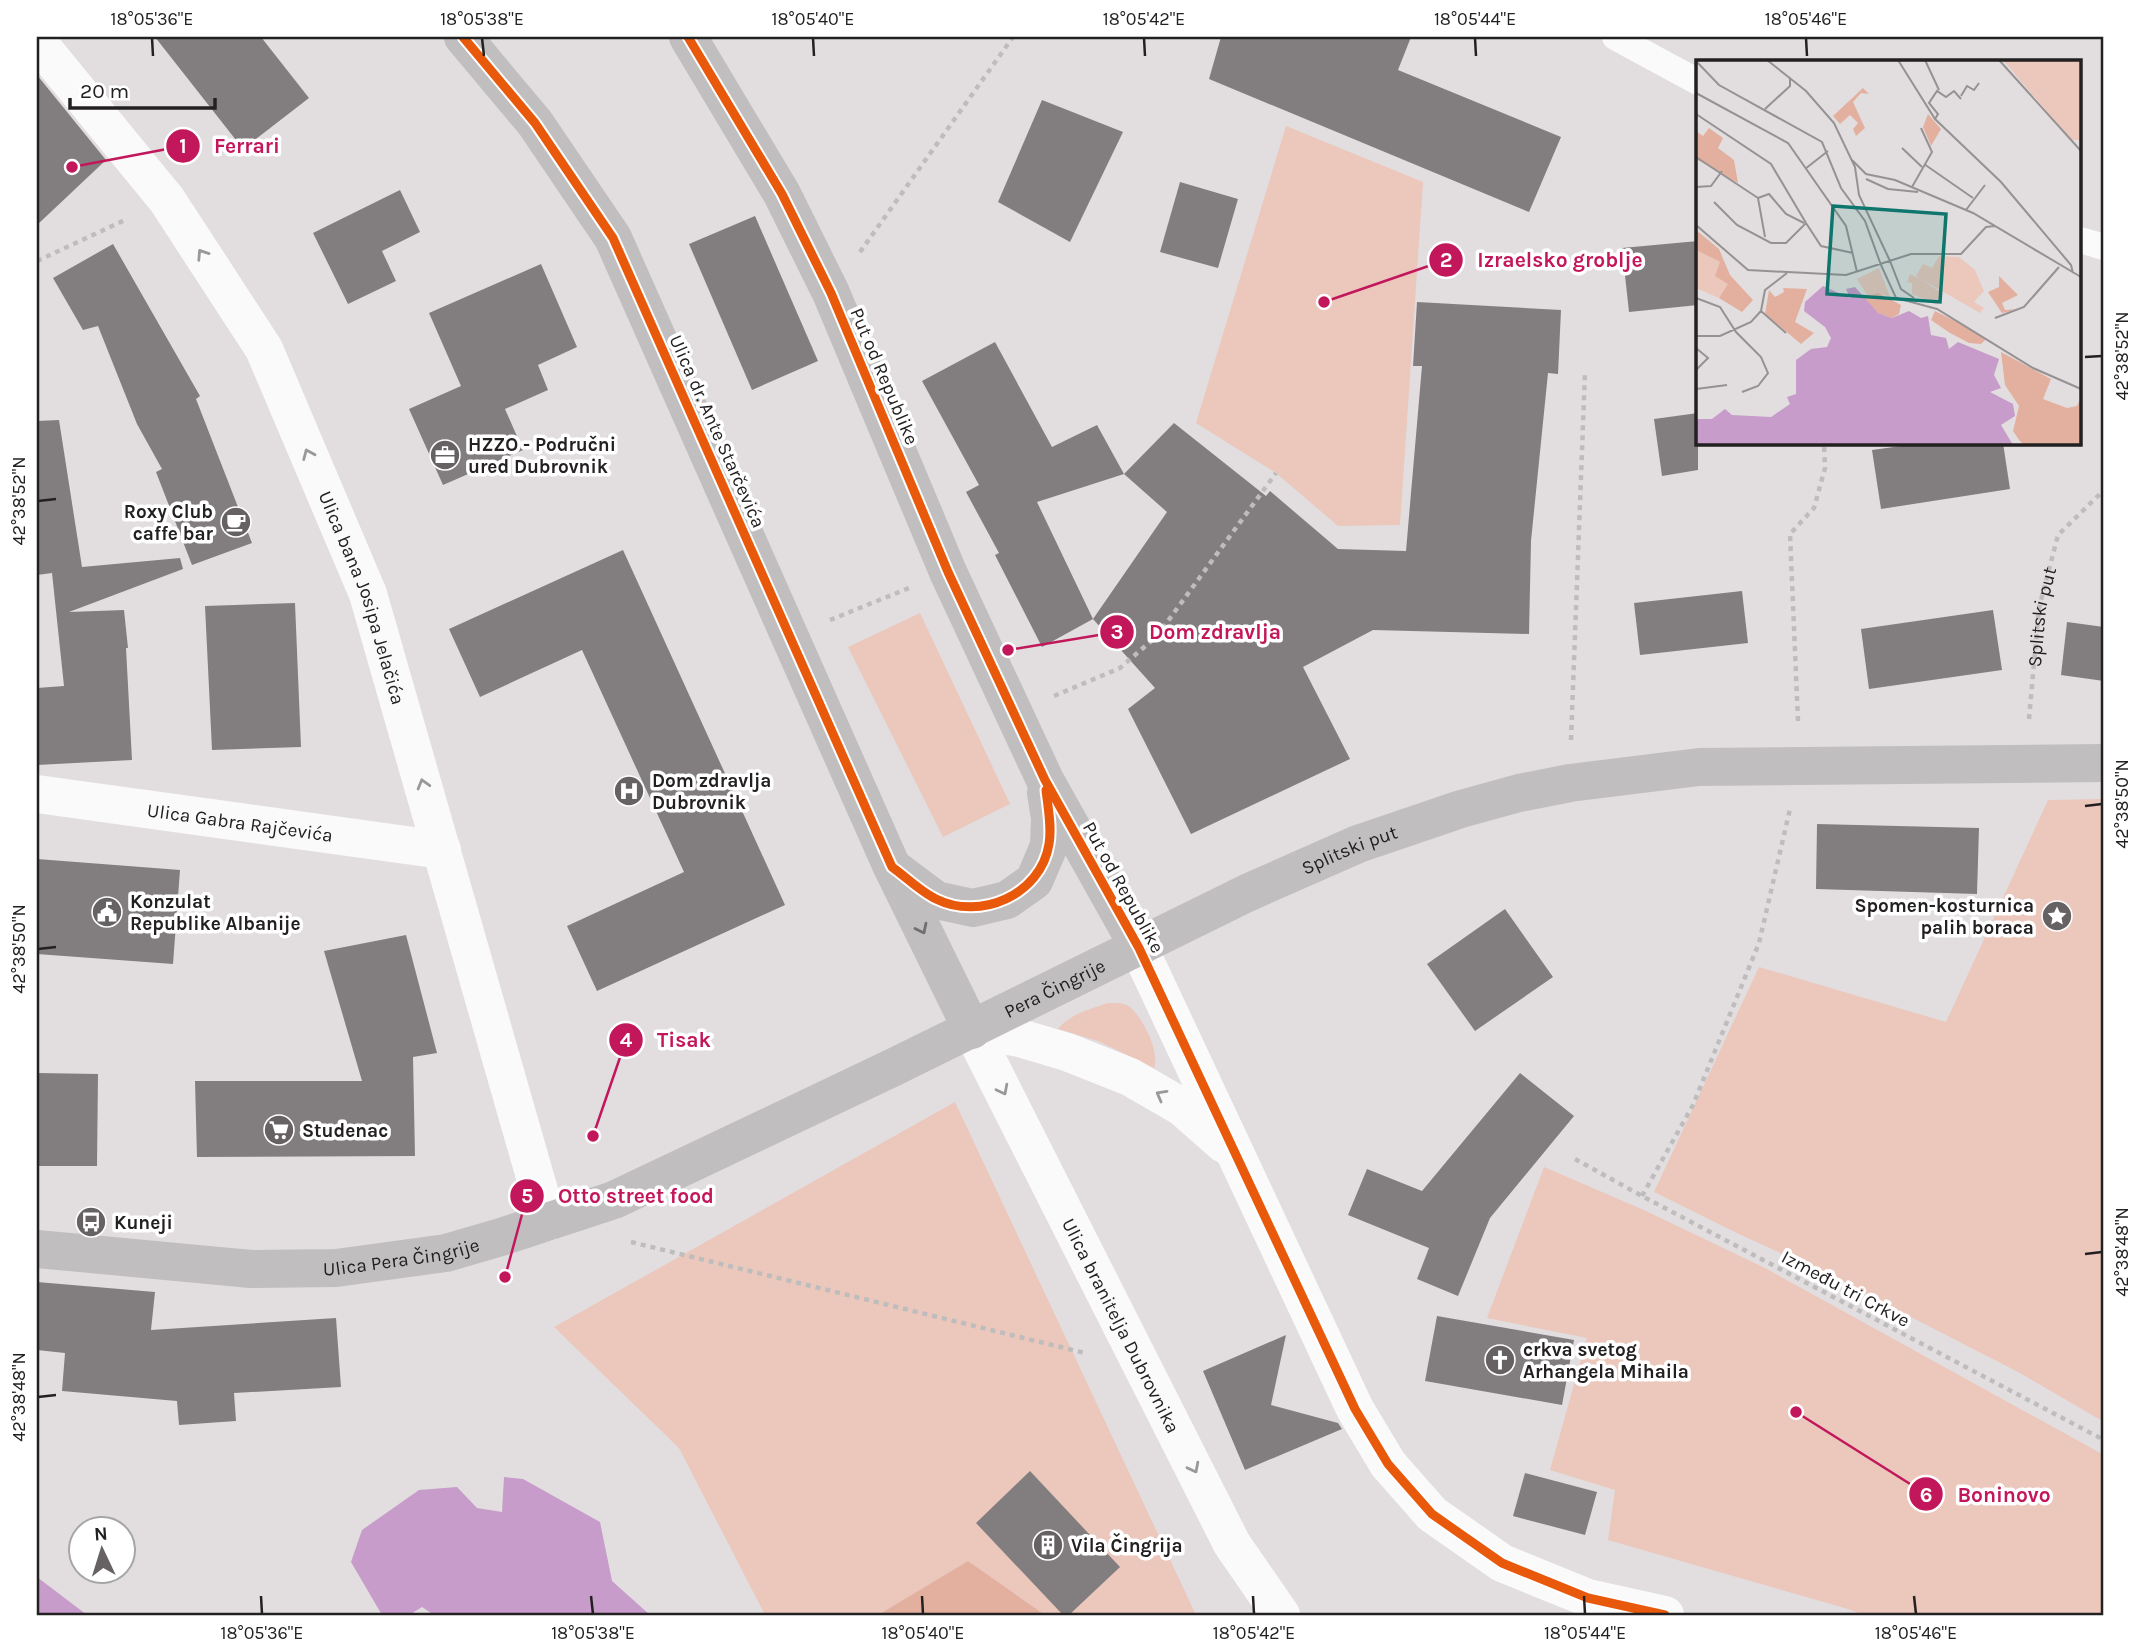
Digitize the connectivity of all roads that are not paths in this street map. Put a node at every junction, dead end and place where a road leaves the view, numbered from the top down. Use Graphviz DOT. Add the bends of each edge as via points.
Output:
graph roads {
  1 [pos="463,37"];
  2 [pos="688,37"];
  3 [pos="1615,37"];
  4 [pos="37,41"];
  5 [pos="1696,81"];
  6 [pos="2082,241"];
  7 [pos="2104,247"];
  8 [pos="2104,764"];
  9 [pos="1045,780"];
  10 [pos="37,794"];
  11 [pos="442,850"];
  12 [pos="892,867"];
  13 [pos="1139,948"];
  14 [pos="972,1030"];
  15 [pos="1234,1152"];
  16 [pos="548,1222"];
  17 [pos="37,1249"];
  18 [pos="1281,1615"];
  19 [pos="1665,1615"];
  1 -- 12 [label="main road, Ulica dr. Ante Starčevića" via="535,123 613,238"];
  2 -- 9 [label="main road, Put od Republike" via="782,194 831,293 948,572"];
  3 -- 5 [label="lane"];
  11 -- 4 [label="street, Ulica bana Josipa Jelačića, one-way" via="368,594 264,349 167,200"];
  6 -- 7 [label="lane"];
  8 -- 13 [label="main road, Splitski put" via="1699,766 1570,783 1461,809 1358,844 1247,892"];
  9 -- 12 [label="main road" via="1049,846 1034,881 1007,900 973,908 936,900"];
  9 -- 13 [label="main road, Put od Republike"];
  10 -- 11 [label="street, Ulica Gabra Rajčevića"];
  11 -- 16 [label="street, Ulica bana Josipa Jelačića"];
  12 -- 14 [label="main road, Ulica dr. Ante Starčevića, one-way"];
  13 -- 14 [label="main road, Pera Čingrije"];
  13 -- 15 [label="street, Put od Republike"];
  15 -- 14 [label="street, one-way" via="1182,1107 1130,1077 1055,1048"];
  14 -- 16 [label="main road, Ulica Pera Čingrije" via="614,1200"];
  14 -- 18 [label="street, Ulica branitelja Dubrovnika, one-way" via="1232,1544"];
  15 -- 19 [label="street, Put od Republike" via="1355,1409 1388,1464 1432,1514 1503,1563 1588,1598"];
  16 -- 17 [label="main road, Ulica Pera Čingrije" via="446,1253 336,1268 251,1269"];
}
